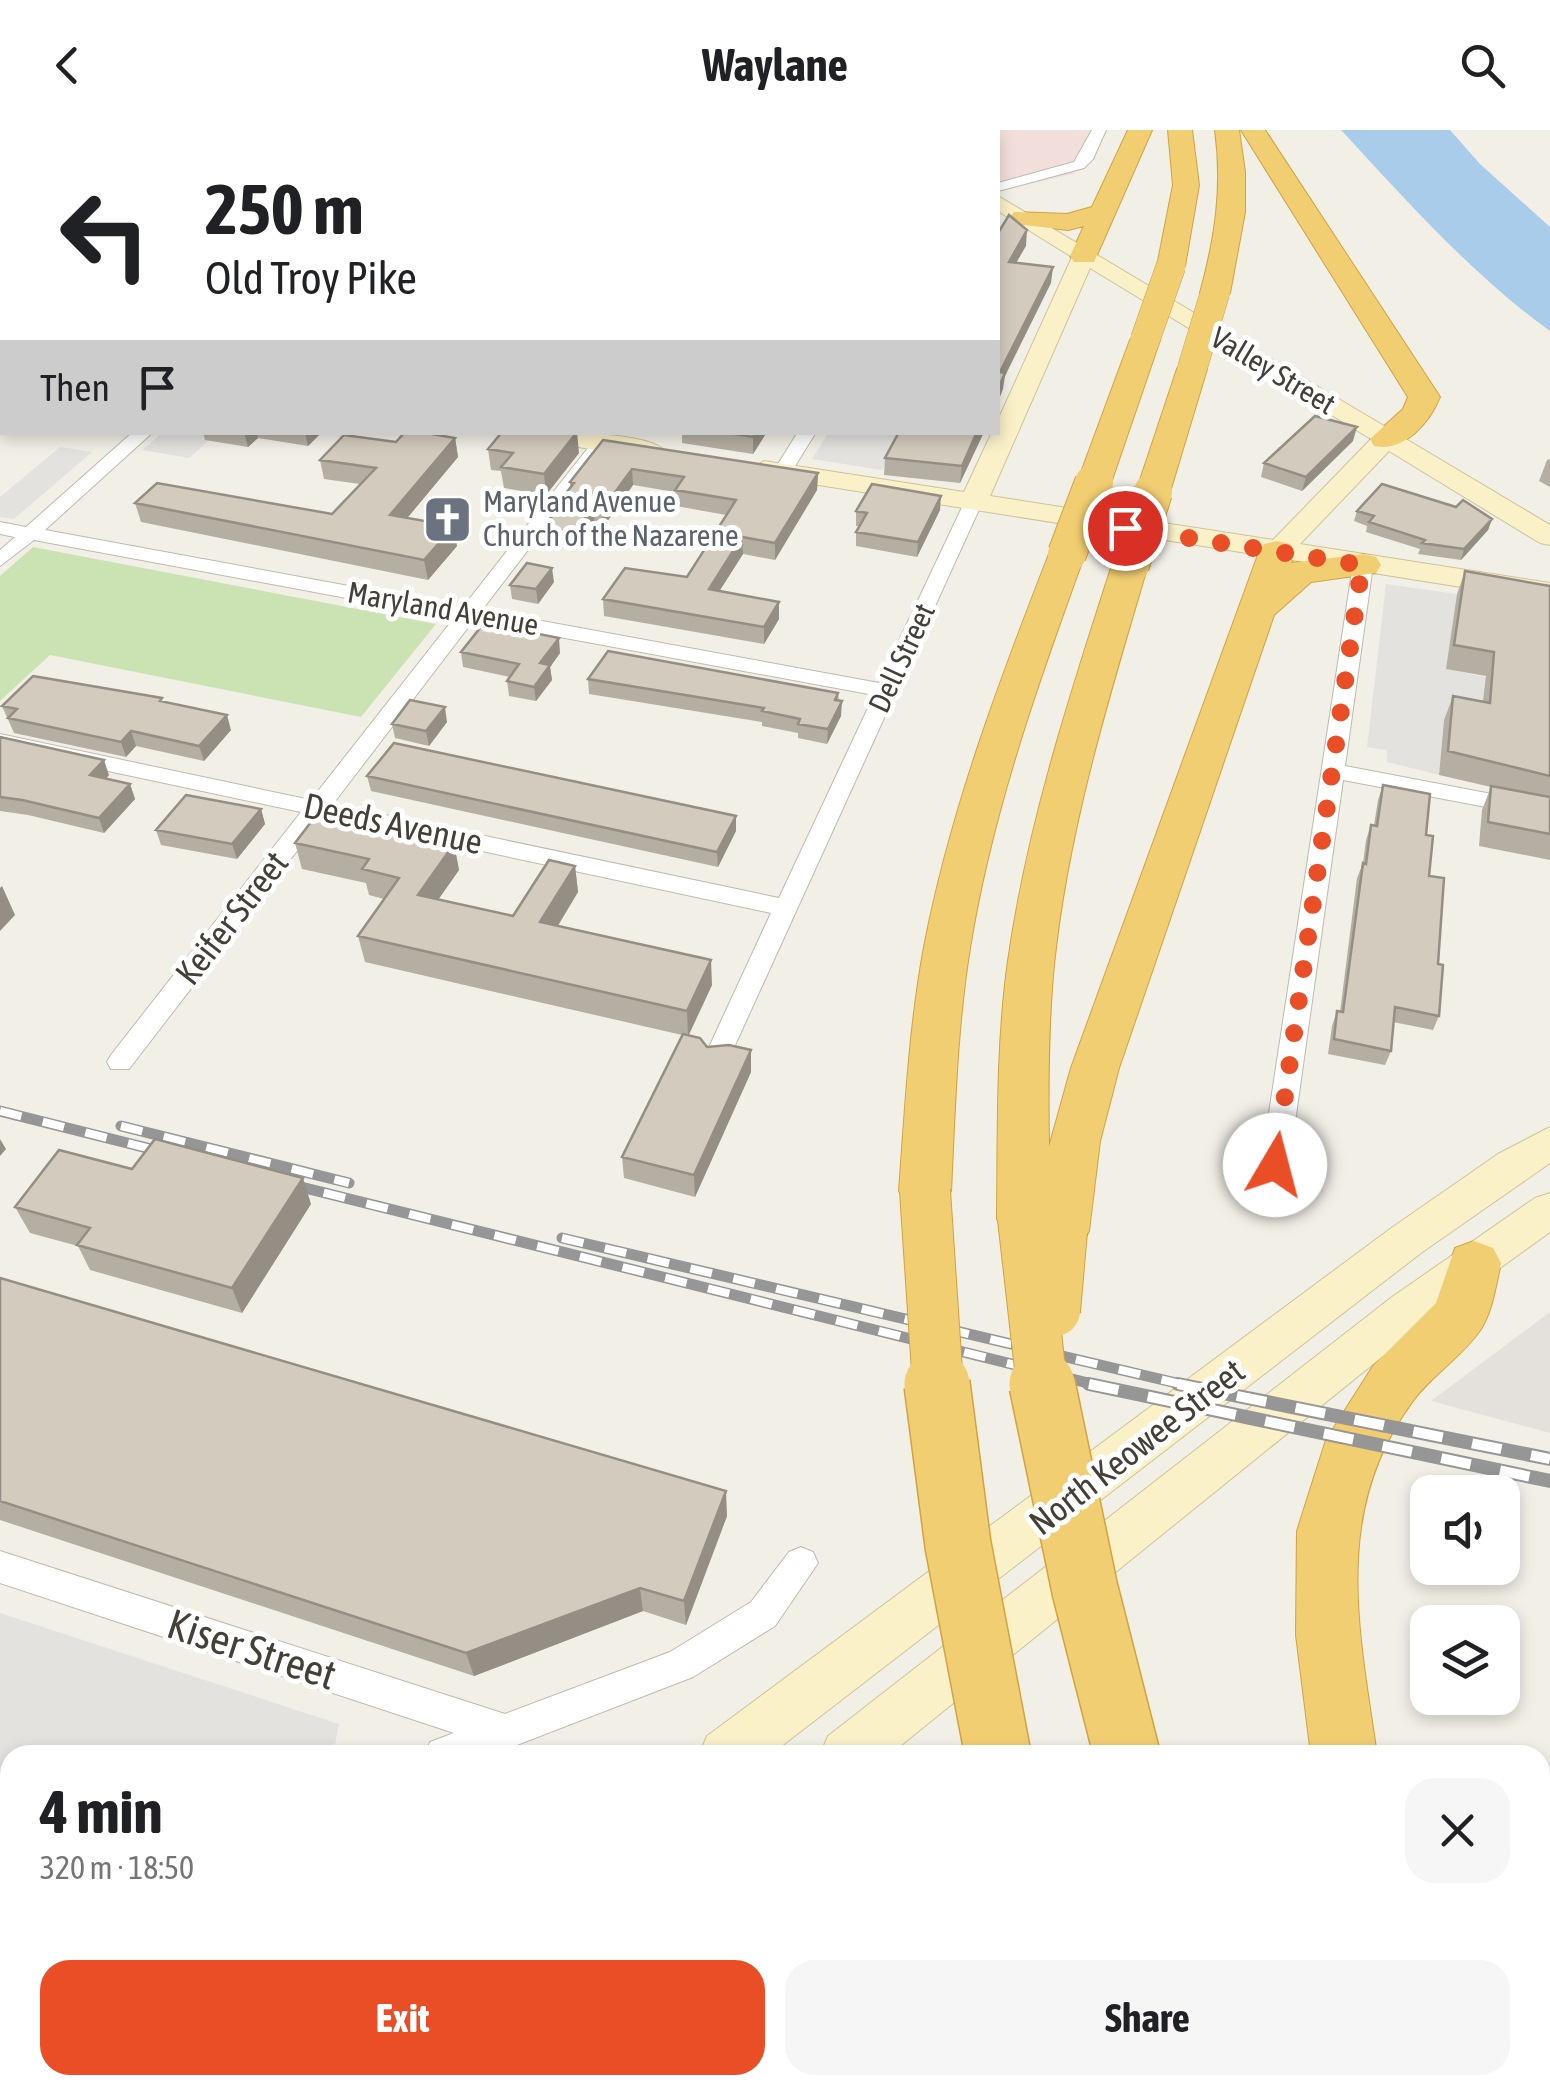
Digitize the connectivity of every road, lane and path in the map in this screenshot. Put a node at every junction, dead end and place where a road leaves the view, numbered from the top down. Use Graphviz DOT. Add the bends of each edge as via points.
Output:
graph roads {
  1 [pos="1099,130"];
  2 [pos="1140,130"];
  3 [pos="1180,130"];
  4 [pos="1227,130"];
  5 [pos="1253,130"];
  6 [pos="1000,185"];
  7 [pos="1000,203"];
  8 [pos="1104,212"];
  9 [pos="1024,218"];
  10 [pos="1084,256"];
  11 [pos="141,435"];
  12 [pos="553,435"];
  13 [pos="805,435"];
  14 [pos="1386,439"];
  15 [pos="601,443"];
  16 [pos="686,457"];
  17 [pos="744,466"];
  18 [pos="782,472"];
  19 [pos="974,503"];
  20 [pos="1318,509"];
  21 [pos="0,528"];
  22 [pos="31,533"];
  23 [pos="1550,538"];
  24 [pos="1277,552"];
  25 [pos="0,560"];
  26 [pos="1362,565"];
  27 [pos="1545,590"];
  28 [pos="1259,608"];
  29 [pos="467,613"];
  30 [pos="887,690"];
  31 [pos="0,741"];
  32 [pos="1333,772"];
  33 [pos="318,808"];
  34 [pos="1550,812"];
  35 [pos="786,908"];
  36 [pos="716,1058"];
  37 [pos="120,1062"];
  38 [pos="1550,1143"];
  39 [pos="1275,1165"];
  40 [pos="1550,1210"];
  41 [pos="1043,1224"];
  42 [pos="1474,1264"];
  43 [pos="802,1563"];
  44 [pos="0,1567"];
  45 [pos="504,1731"];
  46 [pos="469,1745"];
  47 [pos="740,1745"];
  48 [pos="861,1745"];
  49 [pos="996,1745"];
  50 [pos="1125,1745"];
  51 [pos="1343,1745"];
  1 -- 6 [label="street" via="1079,165"];
  2 -- 8 [label="highway"];
  3 -- 49 [label="highway, bridge" via="1186,184 1171,266 979,805 947,946 932,1061 927,1297 973,1639"];
  4 -- 41 [label="highway, bridge" via="1235,196 1231,236 1069,763 1036,929 1024,1079"];
  5 -- 14 [label="highway" via="1424,397 1416,414"];
  7 -- 9 [label="main road, Valley Street"];
  8 -- 9 [label="highway" via="1068,222"];
  8 -- 10 [label="highway"];
  9 -- 10 [label="main road, Valley Street"];
  10 -- 14 [label="main road, Valley Street"];
  10 -- 19 [label="main road, Dell Street"];
  11 -- 22 [label="street"];
  12 -- 15 [label="main road"];
  13 -- 18 [label="street"];
  14 -- 20 [label="main road"];
  14 -- 23 [label="main road, Valley Street"];
  15 -- 16 [label="main road"];
  15 -- 29 [label="street, Keifer Street"];
  17 -- 18 [label="main road"];
  18 -- 19 [label="main road"];
  19 -- 24 [label="main road"];
  19 -- 30 [label="street, Dell Street"];
  20 -- 24 [label="main road"];
  20 -- 26 [label="main road" via="1335,544"];
  21 -- 22 [label="street, Maryland Avenue"];
  22 -- 25 [label="street"];
  22 -- 29 [label="street, Maryland Avenue"];
  24 -- 26 [label="main road"];
  24 -- 28 [label="highway"];
  26 -- 27 [label="main road"];
  26 -- 28 [label="highway" via="1300,572"];
  26 -- 32 [label="street"];
  28 -- 41 [label="highway"];
  29 -- 30 [label="street, Maryland Avenue"];
  29 -- 33 [label="street, Keifer Street"];
  30 -- 35 [label="street, Dell Street"];
  31 -- 33 [label="street, Deeds Avenue"];
  32 -- 34 [label="street"];
  32 -- 39 [label="street"];
  33 -- 35 [label="street, Deeds Avenue"];
  33 -- 37 [label="street, Keifer Street"];
  35 -- 36 [label="street, Dell Street"];
  38 -- 47 [label="main road, North Keowee Street" via="1477,1190"];
  40 -- 42 [label="main road, North Keowee Street"];
  41 -- 50 [label="highway, bridge" via="1045,1410"];
  42 -- 48 [label="main road, North Keowee Street"];
  42 -- 51 [label="highway" via="1461,1314 1393,1384 1347,1459 1327,1531 1328,1635"];
  43 -- 45 [label="street" via="763,1614 681,1665"];
  44 -- 45 [label="street, Kiser Street"];
  45 -- 46 [label="street"];
}
